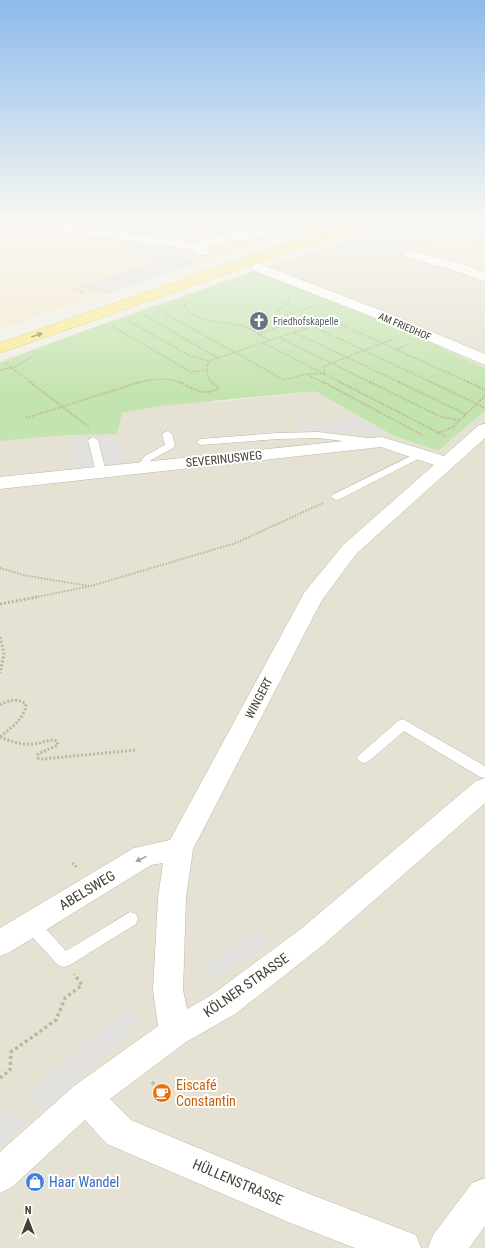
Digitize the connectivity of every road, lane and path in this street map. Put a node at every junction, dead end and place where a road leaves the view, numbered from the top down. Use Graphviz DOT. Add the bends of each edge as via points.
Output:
graph roads {
  1 [pos="168,278"];
  2 [pos="198,278"];
  3 [pos="286,278"];
  4 [pos="74,288"];
  5 [pos="84,292"];
  6 [pos="288,292"];
  7 [pos="339,299"];
  8 [pos="178,301"];
  9 [pos="163,306"];
  10 [pos="149,311"];
  11 [pos="280,316"];
  12 [pos="132,318"];
  13 [pos="293,322"];
  14 [pos="117,323"];
  15 [pos="112,325"];
  16 [pos="312,326"];
  17 [pos="106,328"];
  18 [pos="306,329"];
  19 [pos="414,330"];
  20 [pos="294,332"];
  21 [pos="258,334"];
  22 [pos="0,336"];
  23 [pos="279,338"];
  24 [pos="270,341"];
  25 [pos="263,343"];
  26 [pos="383,343"];
  27 [pos="0,348"];
  28 [pos="364,351"];
  29 [pos="234,353"];
  30 [pos="32,356"];
  31 [pos="218,358"];
  32 [pos="347,358"];
  33 [pos="0,360"];
  34 [pos="485,360"];
  35 [pos="209,361"];
  36 [pos="332,363"];
  37 [pos="13,369"];
  38 [pos="0,370"];
  39 [pos="206,370"];
  40 [pos="306,374"];
  41 [pos="325,374"];
  42 [pos="485,390"];
  43 [pos="485,396"];
  44 [pos="476,404"];
  45 [pos="62,406"];
  46 [pos="485,408"];
  47 [pos="466,414"];
  48 [pos="26,418"];
  49 [pos="460,420"];
  50 [pos="92,429"];
  51 [pos="485,429"];
  52 [pos="437,433"];
  53 [pos="167,434"];
  54 [pos="444,436"];
  55 [pos="440,438"];
  56 [pos="93,440"];
  57 [pos="201,442"];
  58 [pos="382,442"];
  59 [pos="466,445"];
  60 [pos="425,447"];
  61 [pos="446,463"];
  62 [pos="141,468"];
  63 [pos="101,472"];
  64 [pos="0,483"];
  65 [pos="336,497"];
  66 [pos="0,568"];
  67 [pos="91,586"];
  68 [pos="0,604"];
  69 [pos="0,637"];
  70 [pos="0,673"];
  71 [pos="0,705"];
  72 [pos="0,737"];
  73 [pos="136,750"];
  74 [pos="364,758"];
  75 [pos="485,773"];
  76 [pos="485,788"];
  77 [pos="179,849"];
  78 [pos="130,919"];
  79 [pos="31,924"];
  80 [pos="0,942"];
  81 [pos="64,960"];
  82 [pos="175,1032"];
  83 [pos="0,1078"];
  84 [pos="86,1097"];
  85 [pos="0,1174"];
  86 [pos="485,1196"];
  87 [pos="403,1248"];
  88 [pos="446,1248"];
  1 -- 22 [label="main road"];
  27 -- 2 [label="main road, one-way"];
  3 -- 7 [label="street, AM FRIEDHOF"];
  4 -- 5 [label="path"];
  6 -- 11 [label="path" via="289,301 279,311"];
  7 -- 11 [label="path"];
  7 -- 19 [label="street, AM FRIEDHOF"];
  8 -- 21 [label="path" via="185,298 184,307 201,318 243,326"];
  9 -- 29 [label="path" via="156,308"];
  10 -- 31 [label="path" via="142,314"];
  11 -- 13 [label="path"];
  12 -- 35 [label="path" via="127,319 190,356"];
  13 -- 18 [label="path"];
  13 -- 21 [label="path"];
  14 -- 15 [label="path"];
  15 -- 17 [label="path"];
  15 -- 39 [label="path" via="191,372"];
  16 -- 18 [label="path"];
  16 -- 26 [label="path" via="331,320"];
  16 -- 28 [label="path"];
  18 -- 20 [label="path"];
  19 -- 26 [label="path"];
  19 -- 34 [label="street, AM FRIEDHOF"];
  20 -- 23 [label="path"];
  20 -- 32 [label="path"];
  21 -- 24 [label="path"];
  23 -- 24 [label="path"];
  23 -- 36 [label="path"];
  24 -- 25 [label="path"];
  25 -- 29 [label="path"];
  25 -- 41 [label="path"];
  26 -- 28 [label="path"];
  26 -- 42 [label="path"];
  28 -- 32 [label="path"];
  28 -- 44 [label="path"];
  29 -- 31 [label="path"];
  29 -- 40 [label="path" via="284,380"];
  30 -- 37 [label="path"];
  31 -- 35 [label="path"];
  32 -- 36 [label="path"];
  32 -- 47 [label="path"];
  33 -- 37 [label="path"];
  35 -- 39 [label="path"];
  36 -- 41 [label="path" via="324,367"];
  36 -- 49 [label="path" via="442,417"];
  37 -- 38 [label="path"];
  37 -- 45 [label="path"];
  39 -- 45 [label="path" via="210,382 218,387 218,390 204,393 178,381 160,379"];
  40 -- 41 [label="path"];
  40 -- 60 [label="path" via="356,399"];
  41 -- 52 [label="path"];
  43 -- 44 [label="path"];
  44 -- 46 [label="path"];
  44 -- 47 [label="path"];
  45 -- 48 [label="path"];
  45 -- 50 [label="path"];
  47 -- 49 [label="path"];
  49 -- 52 [label="path" via="453,427"];
  51 -- 59 [label="street, WINGERT"];
  52 -- 54 [label="path"];
  53 -- 62 [label="lane" via="170,446 148,458"];
  54 -- 55 [label="path"];
  54 -- 59 [label="path"];
  56 -- 63 [label="lane"];
  57 -- 58 [label="lane" via="318,435"];
  58 -- 60 [label="street, SEVERINUSWEG"];
  58 -- 62 [label="street, SEVERINUSWEG"];
  59 -- 61 [label="street, WINGERT"];
  60 -- 61 [label="street, SEVERINUSWEG"];
  60 -- 65 [label="lane"];
  61 -- 77 [label="street, WINGERT" via="350,549 312,598"];
  62 -- 63 [label="street, SEVERINUSWEG"];
  63 -- 64 [label="street, SEVERINUSWEG"];
  65 -- 67 [label="path" via="236,543"];
  66 -- 67 [label="path" via="23,575"];
  67 -- 68 [label="path"];
  69 -- 70 [label="path" via="4,654"];
  71 -- 72 [label="path" via="14,699 22,700 27,709"];
  72 -- 73 [label="path" via="19,744 41,744 50,739 57,741 58,745 38,754 38,758 42,760"];
  74 -- 75 [label="lane" via="404,724"];
  76 -- 82 [label="street, KÖLNER STRASSE" via="312,937 224,1004"];
  77 -- 79 [label="street, ABELSWEG, one-way" via="144,856"];
  77 -- 82 [label="street, WINGERT" via="172,898 168,990"];
  78 -- 81 [label="lane"];
  79 -- 80 [label="street, ABELSWEG"];
  79 -- 81 [label="lane"];
  81 -- 83 [label="path" via="82,985 65,998 56,1020 12,1052 10,1070"];
  82 -- 84 [label="street, KÖLNER STRASSE"];
  84 -- 85 [label="street, KÖLNER STRASSE"];
  84 -- 87 [label="street, HÜLLENSTRASSE" via="118,1132 301,1209"];
  86 -- 88 [label="street"];
}
